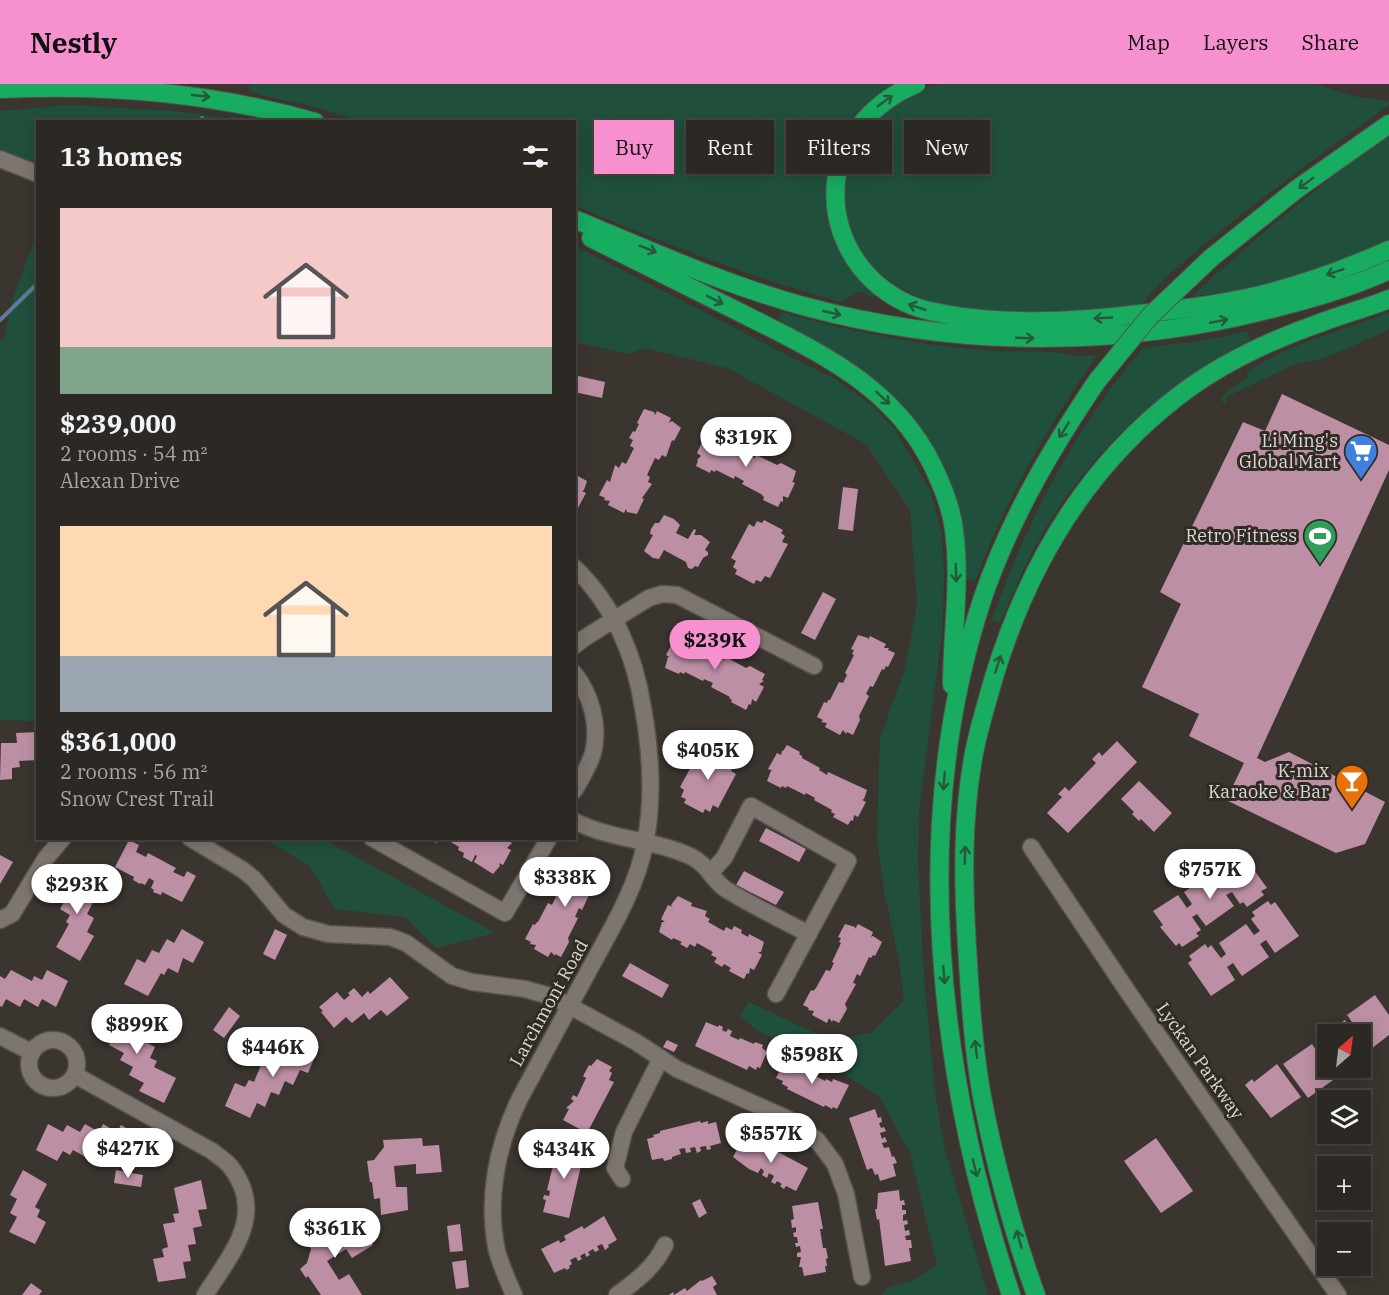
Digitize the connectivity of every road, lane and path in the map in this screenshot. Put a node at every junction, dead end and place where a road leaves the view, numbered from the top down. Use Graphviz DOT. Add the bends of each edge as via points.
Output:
graph roads {
  1 [pos="916,84"];
  2 [pos="8,88"];
  3 [pos="308,120"];
  4 [pos="1389,124"];
  5 [pos="0,159"];
  6 [pos="36,173"];
  7 [pos="576,220"];
  8 [pos="576,232"];
  9 [pos="1389,250"];
  10 [pos="1389,270"];
  11 [pos="1389,299"];
  12 [pos="576,569"];
  13 [pos="615,621"];
  14 [pos="576,644"];
  15 [pos="814,666"];
  16 [pos="576,676"];
  17 [pos="952,723"];
  18 [pos="576,787"];
  19 [pos="576,822"];
  20 [pos="61,840"];
  21 [pos="193,840"];
  22 [pos="376,840"];
  23 [pos="548,840"];
  24 [pos="645,842"];
  25 [pos="1031,848"];
  26 [pos="711,872"];
  27 [pos="0,920"];
  28 [pos="809,934"];
  29 [pos="776,994"];
  30 [pos="569,1006"];
  31 [pos="0,1035"];
  32 [pos="31,1052"];
  33 [pos="661,1058"];
  34 [pos="75,1075"];
  35 [pos="622,1179"];
  36 [pos="665,1245"];
  37 [pos="861,1277"];
  38 [pos="204,1295"];
  39 [pos="514,1295"];
  40 [pos="617,1295"];
  41 [pos="1011,1295"];
  42 [pos="1036,1295"];
  43 [pos="1338,1295"];
  9 -- 1 [label="highway, one-way" via="1304,283 1255,296 1117,317 1016,322 950,315 906,303 874,282 861,268 843,236 836,199 842,162 860,124 883,102"];
  2 -- 3 [label="highway, one-way" via="69,86 208,97"];
  4 -- 17 [label="highway, one-way, bridge" via="1297,189 1211,258 1150,316 1097,381 1043,465 1009,534 983,597"];
  5 -- 6 [label="street"];
  7 -- 10 [label="highway, one-way" via="710,274 807,307 907,328 970,335 1083,338 1184,328 1253,315"];
  8 -- 17 [label="highway, one-way" via="838,365 872,388 921,441 947,500 954,530"];
  42 -- 11 [label="highway, one-way" via="982,1096 970,1003 964,899 966,819 974,753 1000,658 1023,596 1068,512 1100,471 1152,418 1188,389 1244,354"];
  12 -- 13 [label="street, Larchmont Road"];
  13 -- 14 [label="street"];
  13 -- 15 [label="street" via="649,598 677,595"];
  13 -- 24 [label="street, Larchmont Road" via="634,668 647,733 651,786"];
  16 -- 18 [label="street" via="589,698 595,730 593,753"];
  17 -- 41 [label="highway, one-way" via="941,814 940,924 944,976 971,1151"];
  19 -- 24 [label="street" via="594,831"];
  20 -- 27 [label="street" via="12,914"];
  21 -- 30 [label="street" via="243,870 284,915 303,927 328,934 390,937 406,943 452,976 525,989"];
  22 -- 23 [label="street" via="505,913"];
  24 -- 26 [label="street" via="690,856"];
  24 -- 30 [label="street, Larchmont Road" via="627,898"];
  25 -- 43 [label="street, Lyckan Parkway"];
  26 -- 28 [label="street" via="724,889"];
  26 -- 28 [label="street" via="724,858 751,806 848,861"];
  28 -- 29 [label="street"];
  30 -- 33 [label="street"];
  30 -- 39 [label="street, Larchmont Road" via="511,1117 496,1168 497,1249"];
  31 -- 32 [label="street"];
  32 -- 34 [label="street" via="44,1042 60,1041 73,1051"];
  32 -- 34 [label="street" via="28,1067 41,1086 64,1086"];
  33 -- 35 [label="street" via="624,1132 615,1168"];
  33 -- 37 [label="street" via="788,1119 828,1152 846,1194"];
  34 -- 38 [label="street" via="212,1151 230,1166 245,1198 243,1233"];
  36 -- 40 [label="street" via="645,1274"];
}
